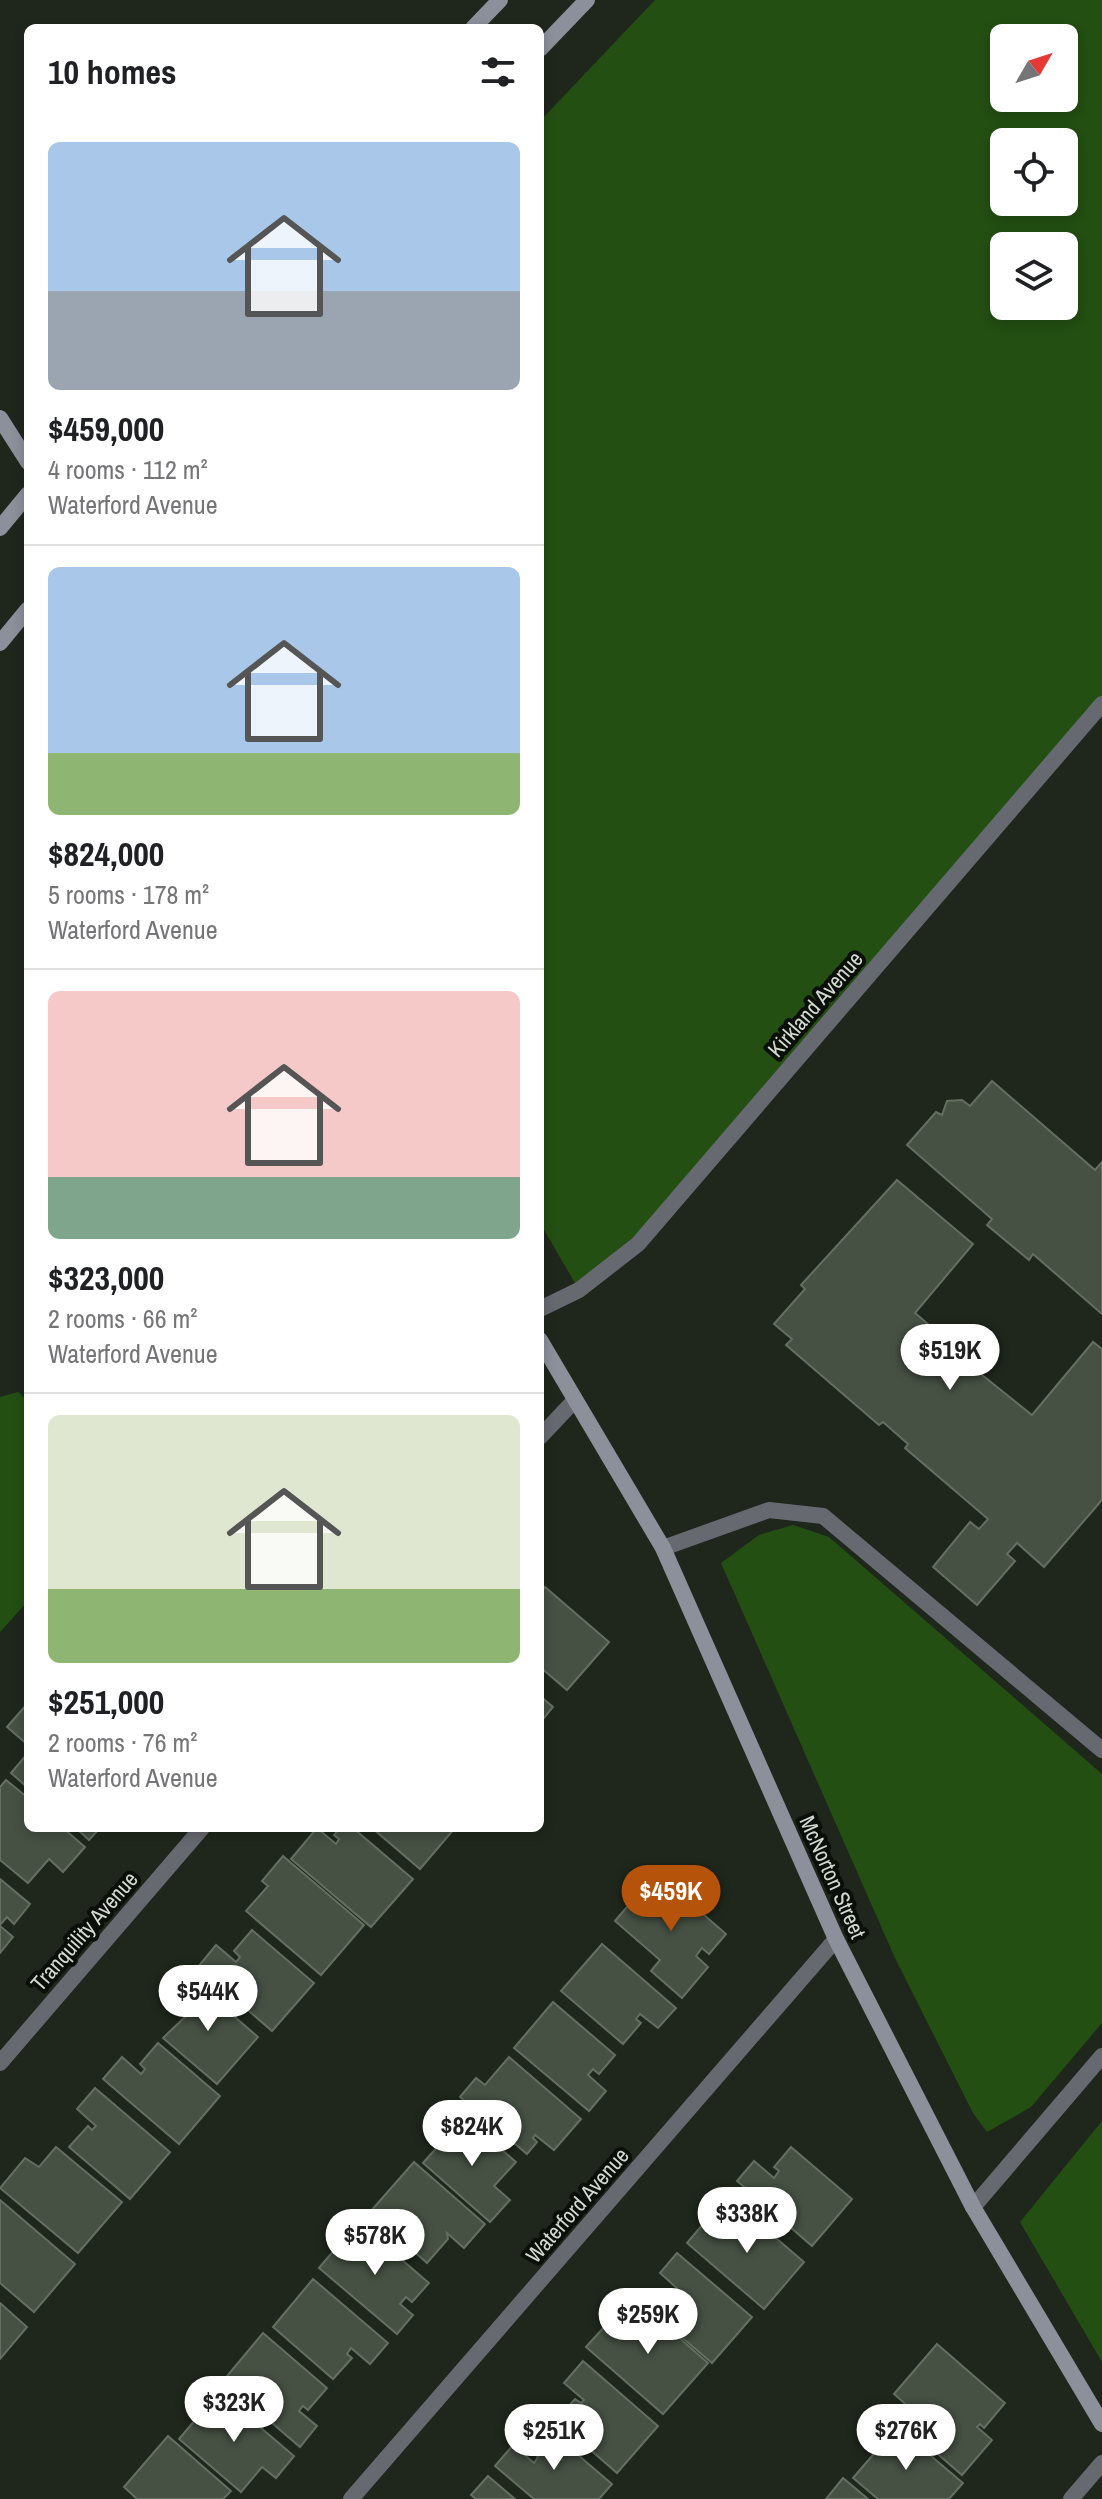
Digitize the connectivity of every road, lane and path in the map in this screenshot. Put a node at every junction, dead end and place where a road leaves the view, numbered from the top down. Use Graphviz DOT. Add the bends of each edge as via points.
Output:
graph roads {
  1 [pos="500,0"];
  2 [pos="587,0"];
  3 [pos="477,24"];
  4 [pos="544,45"];
  5 [pos="0,418"];
  6 [pos="24,456"];
  7 [pos="24,499"];
  8 [pos="0,528"];
  9 [pos="24,614"];
  10 [pos="0,643"];
  11 [pos="1102,704"];
  12 [pos="544,1307"];
  13 [pos="544,1347"];
  14 [pos="574,1401"];
  15 [pos="544,1433"];
  16 [pos="663,1548"];
  17 [pos="1102,1750"];
  18 [pos="199,1832"];
  19 [pos="836,1939"];
  20 [pos="1102,2056"];
  21 [pos="0,2063"];
  22 [pos="973,2207"];
  23 [pos="1102,2424"];
  24 [pos="1102,2463"];
  25 [pos="351,2499"];
  26 [pos="1071,2499"];
  1 -- 3 [label="street"];
  2 -- 4 [label="street"];
  5 -- 6 [label="street"];
  7 -- 8 [label="street"];
  9 -- 10 [label="street"];
  11 -- 12 [label="street, Kirkland Avenue" via="638,1244 579,1290"];
  13 -- 14 [label="street, McNorton Street"];
  14 -- 15 [label="street"];
  14 -- 16 [label="street, McNorton Street"];
  16 -- 17 [label="street" via="769,1510 823,1516"];
  16 -- 19 [label="street, McNorton Street"];
  18 -- 21 [label="street, Tranquility Avenue"];
  19 -- 22 [label="street, McNorton Street"];
  19 -- 25 [label="street, Waterford Avenue"];
  20 -- 22 [label="street"];
  22 -- 23 [label="street, McNorton Street"];
  24 -- 26 [label="street"];
}
